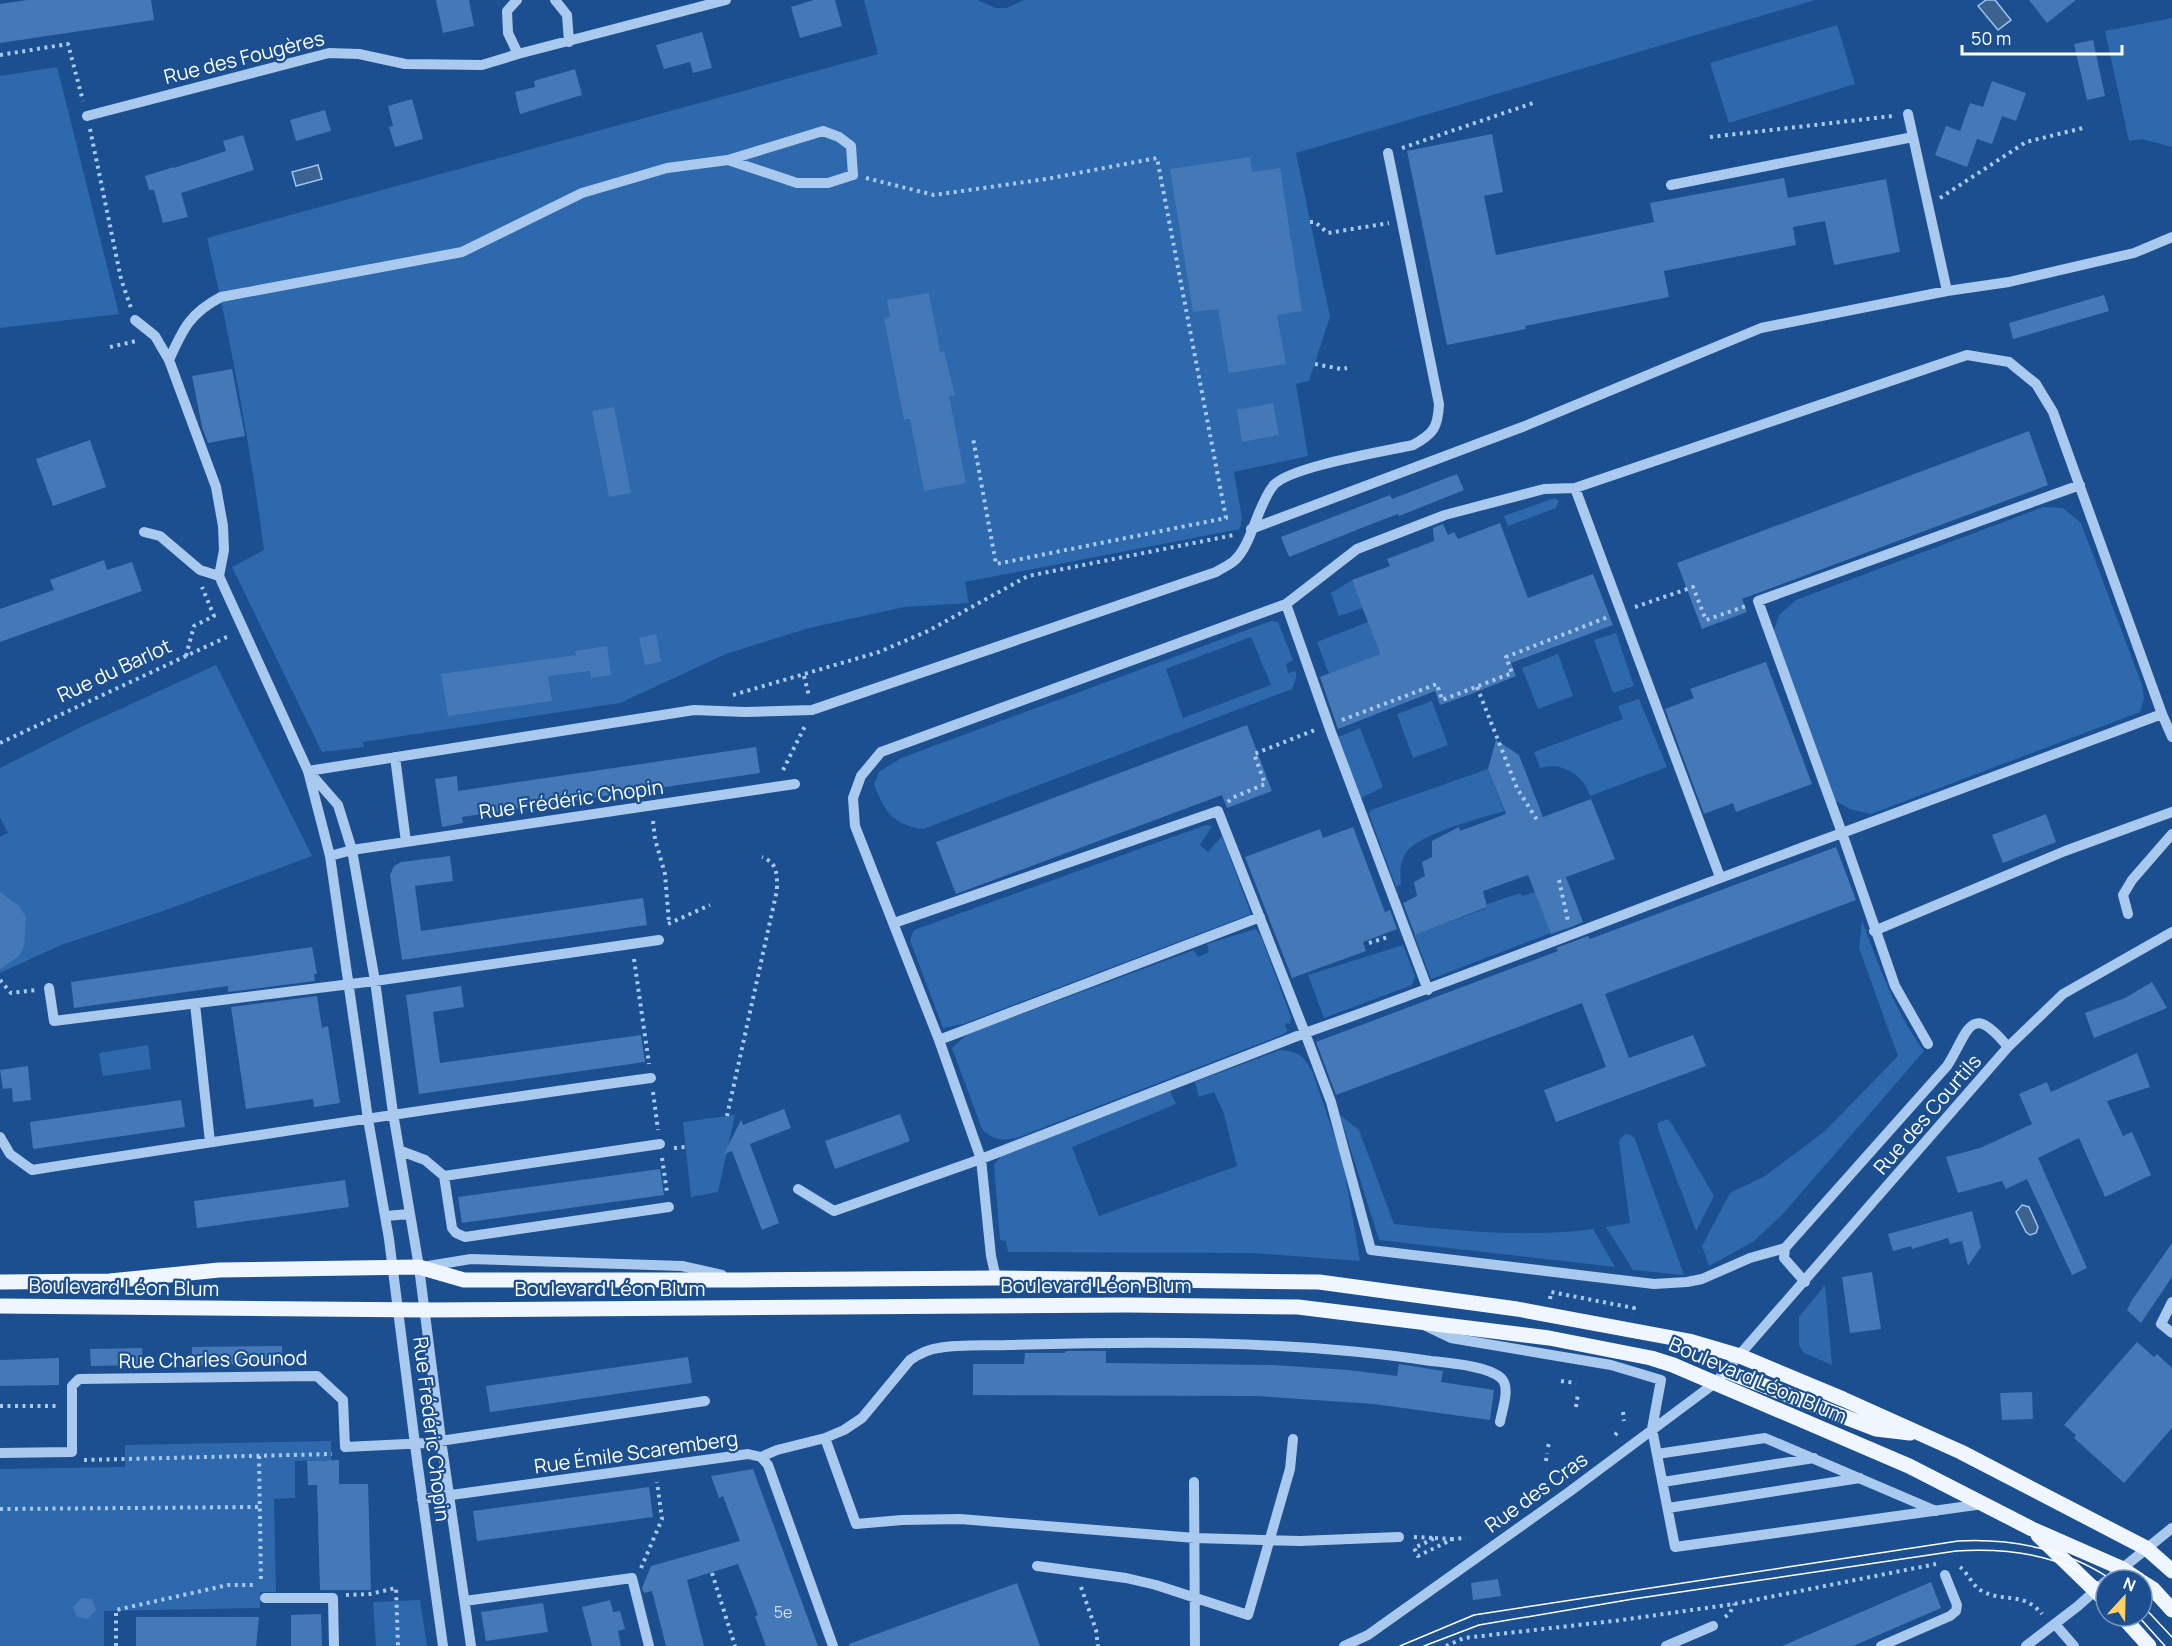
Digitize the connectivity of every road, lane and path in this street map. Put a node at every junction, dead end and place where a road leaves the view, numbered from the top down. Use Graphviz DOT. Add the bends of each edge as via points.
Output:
graph roads {
  1 [pos="517,0"];
  2 [pos="555,0"];
  3 [pos="726,0"];
  4 [pos="569,42"];
  5 [pos="518,54"];
  6 [pos="0,55"];
  7 [pos="1536,102"];
  8 [pos="1908,114"];
  9 [pos="87,116"];
  10 [pos="2083,128"];
  11 [pos="1710,137"];
  12 [pos="1913,137"];
  13 [pos="1388,153"];
  14 [pos="728,160"];
  15 [pos="853,175"];
  16 [pos="1671,185"];
  17 [pos="1928,205"];
  18 [pos="1401,220"];
  19 [pos="1310,222"];
  20 [pos="2172,237"];
  21 [pos="1947,291"];
  22 [pos="135,320"];
  23 [pos="155,336"];
  24 [pos="110,347"];
  25 [pos="169,360"];
  26 [pos="1316,364"];
  27 [pos="1347,368"];
  28 [pos="973,438"];
  29 [pos="2080,485"];
  30 [pos="1575,488"];
  31 [pos="1251,529"];
  32 [pos="144,532"];
  33 [pos="205,572"];
  34 [pos="219,576"];
  35 [pos="1758,601"];
  36 [pos="1286,604"];
  37 [pos="1640,605"];
  38 [pos="1622,612"];
  39 [pos="244,629"];
  40 [pos="186,656"];
  41 [pos="804,676"];
  42 [pos="1476,687"];
  43 [pos="727,697"];
  44 [pos="812,710"];
  45 [pos="2162,714"];
  46 [pos="1329,726"];
  47 [pos="2172,737"];
  48 [pos="0,742"];
  49 [pos="395,757"];
  50 [pos="308,771"];
  51 [pos="795,784"];
  52 [pos="775,787"];
  53 [pos="651,806"];
  54 [pos="1218,811"];
  55 [pos="2172,812"];
  56 [pos="1537,819"];
  57 [pos="1842,833"];
  58 [pos="2172,834"];
  59 [pos="406,842"];
  60 [pos="352,850"];
  61 [pos="330,856"];
  62 [pos="762,857"];
  63 [pos="1720,877"];
  64 [pos="1559,880"];
  65 [pos="710,905"];
  66 [pos="2128,914"];
  67 [pos="1260,917"];
  68 [pos="669,923"];
  69 [pos="894,923"];
  70 [pos="1874,931"];
  71 [pos="2172,932"];
  72 [pos="1572,935"];
  73 [pos="1388,937"];
  74 [pos="658,940"];
  75 [pos="632,943"];
  76 [pos="1369,943"];
  77 [pos="0,980"];
  78 [pos="375,981"];
  79 [pos="349,984"];
  80 [pos="49,988"];
  81 [pos="1428,990"];
  82 [pos="195,1004"];
  83 [pos="1305,1033"];
  84 [pos="939,1040"];
  85 [pos="1928,1044"];
  86 [pos="2008,1047"];
  87 [pos="651,1078"];
  88 [pos="393,1113"];
  89 [pos="727,1116"];
  90 [pos="368,1119"];
  91 [pos="0,1137"];
  92 [pos="210,1142"];
  93 [pos="660,1144"];
  94 [pos="401,1151"];
  95 [pos="981,1159"];
  96 [pos="444,1176"];
  97 [pos="798,1189"];
  98 [pos="669,1207"];
  99 [pos="409,1214"];
  100 [pos="386,1216"];
  101 [pos="1785,1248"];
  102 [pos="419,1267"];
  103 [pos="393,1268"];
  104 [pos="996,1278"];
  105 [pos="0,1282"];
  106 [pos="1804,1282"];
  107 [pos="1550,1299"];
  108 [pos="2172,1302"];
  109 [pos="0,1306"];
  110 [pos="399,1310"];
  111 [pos="425,1310"];
  112 [pos="1633,1314"];
  113 [pos="1418,1322"];
  114 [pos="2172,1333"];
  115 [pos="1740,1356"];
  116 [pos="1726,1371"];
  117 [pos="1561,1381"];
  118 [pos="1576,1383"];
  119 [pos="1715,1383"];
  120 [pos="1578,1394"];
  121 [pos="705,1401"];
  122 [pos="0,1406"];
  123 [pos="72,1406"];
  124 [pos="1576,1407"];
  125 [pos="1623,1412"];
  126 [pos="1624,1421"];
  127 [pos="1500,1422"];
  128 [pos="1652,1428"];
  129 [pos="1620,1430"];
  130 [pos="1615,1435"];
  131 [pos="1928,1436"];
  132 [pos="825,1438"];
  133 [pos="1293,1439"];
  134 [pos="441,1440"];
  135 [pos="1550,1440"];
  136 [pos="415,1444"];
  137 [pos="345,1447"];
  138 [pos="72,1452"];
  139 [pos="0,1454"];
  140 [pos="1657,1454"];
  141 [pos="259,1456"];
  142 [pos="761,1456"];
  143 [pos="1814,1458"];
  144 [pos="1546,1461"];
  145 [pos="654,1466"];
  146 [pos="1861,1478"];
  147 [pos="1194,1482"];
  148 [pos="1662,1482"];
  149 [pos="449,1495"];
  150 [pos="422,1499"];
  151 [pos="1986,1504"];
  152 [pos="259,1507"];
  153 [pos="1668,1508"];
  154 [pos="0,1509"];
  155 [pos="1936,1511"];
  156 [pos="2172,1528"];
  157 [pos="2032,1529"];
  158 [pos="1399,1537"];
  159 [pos="1195,1538"];
  160 [pos="1435,1538"];
  161 [pos="1466,1538"];
  162 [pos="1453,1539"];
  163 [pos="1270,1540"];
  164 [pos="2146,1548"];
  165 [pos="1942,1563"];
  166 [pos="1956,1564"];
  167 [pos="1037,1566"];
  168 [pos="2121,1568"];
  169 [pos="1074,1570"];
  170 [pos="2172,1571"];
  171 [pos="712,1573"];
  172 [pos="1945,1575"];
  173 [pos="632,1578"];
  174 [pos="2094,1580"];
  175 [pos="261,1585"];
  176 [pos="2154,1590"];
  177 [pos="348,1594"];
  178 [pos="2094,1595"];
  179 [pos="265,1598"];
  180 [pos="1196,1598"];
  181 [pos="465,1601"];
  182 [pos="2172,1610"];
  183 [pos="2043,1616"];
  184 [pos="2055,1624"];
  185 [pos="1713,1626"];
  186 [pos="2133,1628"];
  187 [pos="116,1646"];
  188 [pos="334,1646"];
  189 [pos="398,1646"];
  190 [pos="443,1646"];
  191 [pos="471,1646"];
  192 [pos="649,1646"];
  193 [pos="735,1646"];
  194 [pos="834,1646"];
  195 [pos="1098,1646"];
  196 [pos="1196,1646"];
  197 [pos="1344,1646"];
  198 [pos="1446,1646"];
  199 [pos="1666,1646"];
  200 [pos="1881,1646"];
  201 [pos="2026,1646"];
  202 [pos="2074,1646"];
  203 [pos="2149,1646"];
  1 -- 5 [label="street" via="507,12 508,33"];
  2 -- 4 [label="street" via="567,15"];
  3 -- 4 [label="street, Rue des Fougères"];
  4 -- 5 [label="street, Rue des Fougères"];
  5 -- 9 [label="street, Rue des Fougères" via="482,65 405,64 359,54 329,53"];
  6 -- 9 [label="path" via="68,44"];
  7 -- 13 [label="path"];
  8 -- 11 [label="path"];
  8 -- 12 [label="street"];
  9 -- 22 [label="path" via="121,279"];
  10 -- 17 [label="path" via="2026,142"];
  12 -- 16 [label="street"];
  12 -- 17 [label="street"];
  13 -- 18 [label="street"];
  14 -- 15 [label="street" via="797,183 828,183"];
  14 -- 15 [label="street" via="823,131 839,136 851,146"];
  14 -- 25 [label="street" via="667,168 582,193 462,252 221,297 192,318"];
  15 -- 28 [label="path" via="934,195 1157,158 1226,518 996,564"];
  17 -- 21 [label="street"];
  18 -- 19 [label="path" via="1328,233"];
  18 -- 31 [label="street" via="1439,404 1435,428 1413,445 1293,473 1274,484"];
  20 -- 21 [label="street" via="2134,253 2009,282"];
  21 -- 31 [label="street" via="1761,328 1525,426"];
  22 -- 23 [label="street"];
  23 -- 24 [label="path"];
  23 -- 25 [label="street"];
  25 -- 34 [label="street" via="216,487 224,550"];
  26 -- 27 [label="path"];
  29 -- 30 [label="street" via="2053,412 2036,384 2009,362 1967,355"];
  29 -- 35 [label="street"];
  29 -- 45 [label="street"];
  30 -- 36 [label="street" via="1544,489 1445,515 1357,549"];
  30 -- 38 [label="street"];
  31 -- 41 [label="path" via="1028,576 918,635"];
  31 -- 44 [label="street" via="1236,560 1216,572"];
  32 -- 33 [label="street" via="160,536"];
  33 -- 34 [label="street"];
  33 -- 40 [label="path" via="202,586 214,616 194,626"];
  34 -- 39 [label="street, Rue Frédéric Chopin"];
  35 -- 37 [label="path" via="1706,620 1693,587"];
  35 -- 57 [label="street"];
  36 -- 46 [label="street"];
  36 -- 69 [label="street" via="881,752 861,777 853,798 855,826"];
  38 -- 42 [label="path" via="1506,657 1512,673"];
  38 -- 63 [label="street"];
  39 -- 40 [label="path, Rue du Barlot"];
  39 -- 50 [label="street, Rue Frédéric Chopin"];
  40 -- 48 [label="path, Rue du Barlot"];
  41 -- 43 [label="path"];
  41 -- 44 [label="path"];
  42 -- 46 [label="path" via="1442,700 1437,684"];
  42 -- 56 [label="path" via="1516,788"];
  44 -- 49 [label="street" via="694,710"];
  44 -- 52 [label="path"];
  45 -- 47 [label="street"];
  45 -- 57 [label="street"];
  46 -- 54 [label="path" via="1254,754 1264,784 1232,798"];
  46 -- 81 [label="street"];
  49 -- 50 [label="street"];
  49 -- 59 [label="street"];
  50 -- 60 [label="street, Rue Frédéric Chopin" via="338,805"];
  50 -- 61 [label="street, Rue Frédéric Chopin"];
  51 -- 52 [label="street, Rue Frédéric Chopin"];
  52 -- 53 [label="street, Rue Frédéric Chopin"];
  53 -- 59 [label="street, Rue Frédéric Chopin"];
  53 -- 68 [label="path" via="665,874"];
  54 -- 67 [label="street"];
  54 -- 69 [label="street"];
  55 -- 70 [label="street" via="2065,851"];
  57 -- 63 [label="street"];
  57 -- 70 [label="street"];
  58 -- 66 [label="street" via="2123,895"];
  59 -- 60 [label="street, Rue Frédéric Chopin"];
  60 -- 61 [label="street, Rue Frédéric Chopin"];
  60 -- 78 [label="street, Rue Frédéric Chopin"];
  61 -- 79 [label="street, Rue Frédéric Chopin"];
  62 -- 89 [label="path" via="775,866 777,890"];
  63 -- 72 [label="street"];
  64 -- 72 [label="path"];
  65 -- 68 [label="path"];
  67 -- 83 [label="street"];
  67 -- 84 [label="street"];
  68 -- 74 [label="path"];
  69 -- 84 [label="street"];
  70 -- 85 [label="street" via="1895,986"];
  71 -- 86 [label="street, Rue des Courtils" via="2063,994"];
  72 -- 81 [label="street"];
  73 -- 76 [label="path"];
  74 -- 75 [label="street"];
  75 -- 78 [label="street"];
  75 -- 87 [label="path"];
  77 -- 80 [label="path" via="10,993"];
  78 -- 79 [label="street"];
  78 -- 88 [label="street, Rue Frédéric Chopin"];
  79 -- 82 [label="street"];
  79 -- 90 [label="street, Rue Frédéric Chopin"];
  80 -- 82 [label="street" via="54,1021"];
  81 -- 83 [label="street"];
  82 -- 92 [label="street"];
  83 -- 95 [label="street"];
  83 -- 101 [label="street" via="1331,1102 1371,1250 1654,1284 1702,1279"];
  84 -- 95 [label="street"];
  86 -- 101 [label="street" via="1990,1027 1978,1023 1965,1031 1947,1066"];
  86 -- 106 [label="street, Rue des Courtils"];
  87 -- 88 [label="street"];
  87 -- 93 [label="path"];
  88 -- 90 [label="street"];
  88 -- 94 [label="street, Rue Frédéric Chopin"];
  90 -- 92 [label="street"];
  90 -- 100 [label="street, Rue Frédéric Chopin"];
  91 -- 92 [label="street" via="10,1154 32,1170"];
  93 -- 96 [label="street"];
  93 -- 98 [label="path"];
  94 -- 96 [label="street" via="425,1160"];
  94 -- 99 [label="street, Rue Frédéric Chopin"];
  95 -- 97 [label="street" via="834,1211"];
  95 -- 104 [label="street"];
  96 -- 98 [label="street" via="452,1228 465,1238"];
  99 -- 100 [label="street"];
  99 -- 102 [label="street, Rue Frédéric Chopin"];
  100 -- 103 [label="street, Rue Frédéric Chopin"];
  101 -- 106 [label="street" via="1784,1258"];
  102 -- 103 [label="main road, Boulevard Léon Blum"];
  102 -- 104 [label="main road, Boulevard Léon Blum" via="464,1280"];
  102 -- 111 [label="street, Rue Frédéric Chopin"];
  103 -- 105 [label="main road, Boulevard Léon Blum" via="219,1270 110,1281"];
  103 -- 110 [label="street, Rue Frédéric Chopin"];
  104 -- 115 [label="main road, Boulevard Léon Blum" via="1319,1282 1517,1309 1689,1341"];
  106 -- 115 [label="street, Rue des Courtils"];
  107 -- 112 [label="path" via="1551,1292 1634,1308"];
  108 -- 114 [label="street" via="2161,1324"];
  109 -- 110 [label="main road, Boulevard Léon Blum"];
  110 -- 111 [label="main road, Boulevard Léon Blum"];
  110 -- 136 [label="street, Rue Frédéric Chopin"];
  111 -- 113 [label="main road, Boulevard Léon Blum" via="1298,1307"];
  111 -- 134 [label="street, Rue Frédéric Chopin"];
  113 -- 119 [label="main road, Boulevard Léon Blum" via="1549,1338 1651,1358"];
  113 -- 128 [label="street" via="1451,1338 1611,1365 1661,1380"];
  115 -- 116 [label="street, Rue des Cras"];
  115 -- 131 [label="main road, Boulevard Léon Blum"];
  116 -- 119 [label="street, Rue des Cras"];
  116 -- 131 [label="main road, Boulevard Léon Blum" via="1876,1429"];
  117 -- 118 [label="path"];
  119 -- 128 [label="street, Rue des Cras"];
  119 -- 151 [label="main road, Boulevard Léon Blum" via="1909,1466"];
  120 -- 124 [label="path"];
  121 -- 134 [label="street, Rue Frédéric Chopin"];
  122 -- 123 [label="path"];
  123 -- 137 [label="street, Rue Charles Gounod" via="72,1386 79,1379 317,1376 343,1400"];
  123 -- 138 [label="street, Rue Charles Gounod"];
  125 -- 126 [label="path"];
  127 -- 132 [label="street" via="1505,1386 1502,1379 1462,1365 1273,1344 1064,1343 941,1347 920,1354 910,1360 862,1418"];
  128 -- 140 [label="street"];
  128 -- 197 [label="street, Rue des Cras" via="1368,1635"];
  129 -- 130 [label="path"];
  131 -- 164 [label="main road, Boulevard Léon Blum"];
  132 -- 142 [label="street"];
  132 -- 159 [label="street" via="856,1524 960,1519"];
  133 -- 163 [label="street" via="1290,1469"];
  134 -- 136 [label="street"];
  134 -- 149 [label="street, Rue Frédéric Chopin"];
  135 -- 144 [label="path"];
  136 -- 137 [label="street"];
  136 -- 150 [label="street, Rue Frédéric Chopin"];
  137 -- 141 [label="path" via="332,1454"];
  138 -- 139 [label="street"];
  138 -- 141 [label="path" via="82,1460"];
  140 -- 143 [label="street" via="1765,1438"];
  140 -- 148 [label="street"];
  141 -- 152 [label="path"];
  142 -- 145 [label="street, Rue Émile Scaremberg" via="748,1454"];
  142 -- 194 [label="street, Rue Émile Scaremberg"];
  143 -- 146 [label="street"];
  143 -- 148 [label="street"];
  145 -- 149 [label="street, Rue Émile Scaremberg"];
  145 -- 173 [label="path" via="662,1519 644,1566"];
  146 -- 153 [label="street"];
  146 -- 155 [label="street"];
  147 -- 159 [label="street"];
  148 -- 153 [label="street"];
  149 -- 150 [label="street, Rue Émile Scaremberg"];
  149 -- 181 [label="street, Rue Frédéric Chopin"];
  150 -- 190 [label="street, Rue Frédéric Chopin"];
  151 -- 155 [label="street"];
  151 -- 157 [label="main road, Boulevard Léon Blum"];
  152 -- 154 [label="path"];
  152 -- 175 [label="path"];
  153 -- 155 [label="street" via="1675,1546"];
  156 -- 164 [label="street"];
  157 -- 168 [label="main road, Boulevard Léon Blum"];
  157 -- 174 [label="main road"];
  158 -- 160 [label="path"];
  158 -- 163 [label="street"];
  159 -- 163 [label="street"];
  159 -- 180 [label="street"];
  160 -- 162 [label="path"];
  160 -- 162 [label="path" via="1414,1548 1418,1556"];
  161 -- 162 [label="path"];
  163 -- 180 [label="street" via="1248,1615"];
  164 -- 168 [label="street"];
  164 -- 170 [label="main road, Boulevard Léon Blum"];
  165 -- 198 [label="path" via="1734,1604 1464,1638"];
  166 -- 183 [label="path" via="1979,1590 2025,1601"];
  167 -- 169 [label="street"];
  169 -- 180 [label="street" via="1156,1585"];
  169 -- 195 [label="path"];
  171 -- 193 [label="path"];
  172 -- 200 [label="street" via="1956,1611"];
  173 -- 181 [label="street"];
  173 -- 192 [label="street"];
  175 -- 179 [label="path"];
  175 -- 187 [label="path" via="228,1585 116,1610"];
  176 -- 182 [label="main road, Boulevard Léon Blum"];
  177 -- 189 [label="path" via="396,1588"];
  178 -- 184 [label="street"];
  179 -- 188 [label="street" via="333,1598"];
  180 -- 196 [label="street"];
  181 -- 191 [label="street, Rue Frédéric Chopin"];
  184 -- 201 [label="street"];
  184 -- 202 [label="street"];
  185 -- 199 [label="street"];
  186 -- 203 [label="main road"];
}
